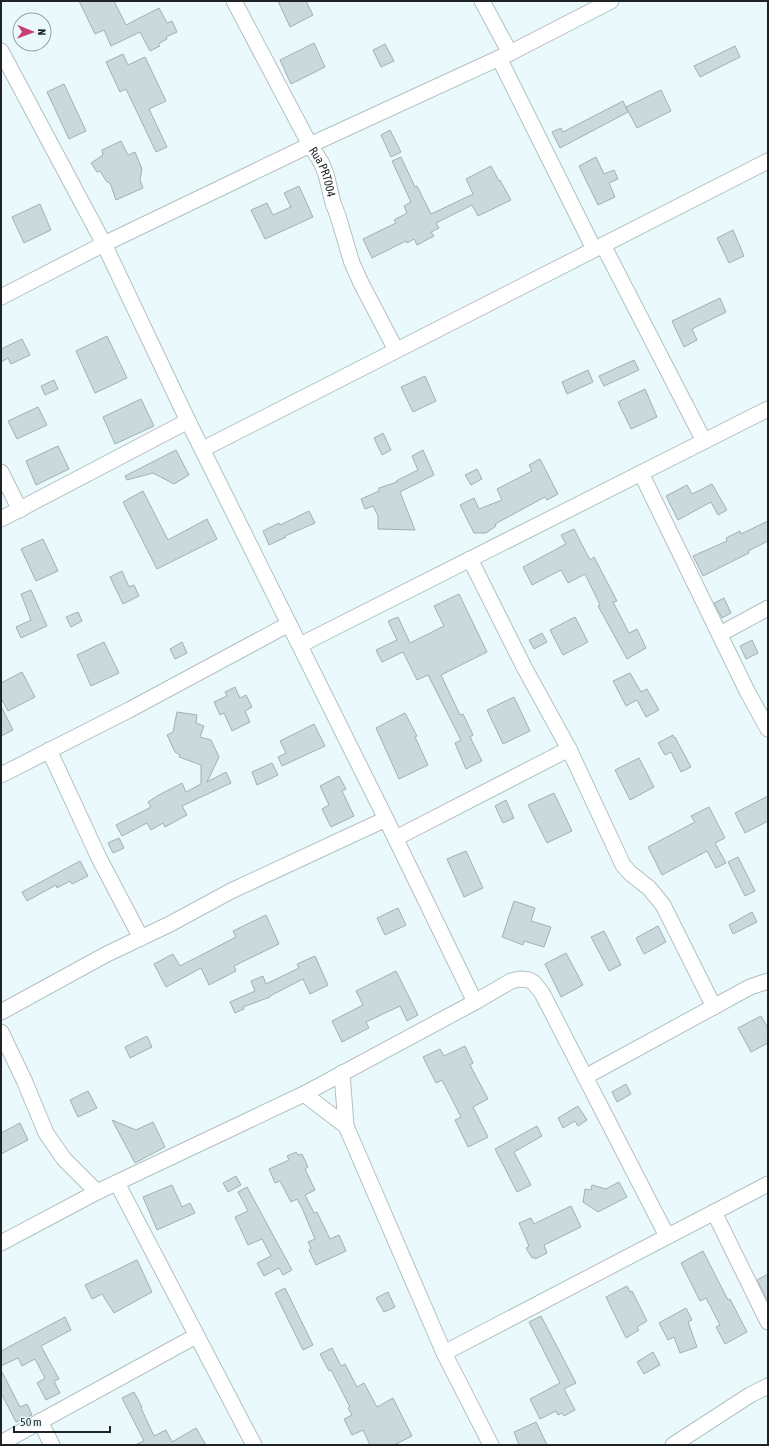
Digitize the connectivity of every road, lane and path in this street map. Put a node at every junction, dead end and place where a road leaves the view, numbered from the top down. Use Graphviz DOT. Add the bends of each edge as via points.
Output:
graph roads {
  1 [pos="234,1"];
  2 [pos="482,1"];
  3 [pos="611,1"];
  4 [pos="1,51"];
  5 [pos="504,55"];
  6 [pos="310,145"];
  7 [pos="768,161"];
  8 [pos="104,244"];
  9 [pos="598,247"];
  10 [pos="1,297"];
  11 [pos="396,350"];
  12 [pos="768,409"];
  13 [pos="188,421"];
  14 [pos="704,441"];
  15 [pos="203,449"];
  16 [pos="1,472"];
  17 [pos="641,473"];
  18 [pos="20,510"];
  19 [pos="1,519"];
  20 [pos="470,559"];
  21 [pos="768,608"];
  22 [pos="289,624"];
  23 [pos="720,634"];
  24 [pos="300,645"];
  25 [pos="768,729"];
  26 [pos="569,749"];
  27 [pos="49,750"];
  28 [pos="1,775"];
  29 [pos="386,819"];
  30 [pos="396,838"];
  31 [pos="142,938"];
  32 [pos="768,980"];
  33 [pos="475,1002"];
  34 [pos="714,1007"];
  35 [pos="1,1012"];
  36 [pos="1,1032"];
  37 [pos="342,1073"];
  38 [pos="585,1077"];
  39 [pos="304,1094"];
  40 [pos="346,1126"];
  41 [pos="116,1183"];
  42 [pos="768,1184"];
  43 [pos="97,1192"];
  44 [pos="714,1212"];
  45 [pos="668,1236"];
  46 [pos="1,1243"];
  47 [pos="768,1322"];
  48 [pos="196,1336"];
  49 [pos="444,1353"];
  50 [pos="768,1386"];
  51 [pos="40,1421"];
  52 [pos="1,1443"];
  53 [pos="52,1445"];
  54 [pos="254,1445"];
  55 [pos="491,1445"];
  56 [pos="673,1445"];
  1 -- 6 [label="street, Rua PRT004"];
  2 -- 5 [label="street"];
  3 -- 5 [label="street"];
  4 -- 8 [label="street"];
  5 -- 6 [label="street"];
  5 -- 9 [label="street"];
  6 -- 8 [label="street"];
  6 -- 11 [label="street, Rua PRT004" via="326,174 352,263"];
  7 -- 9 [label="street"];
  8 -- 10 [label="street"];
  8 -- 13 [label="street"];
  9 -- 11 [label="street"];
  9 -- 14 [label="street"];
  11 -- 15 [label="street"];
  12 -- 14 [label="street"];
  13 -- 15 [label="street"];
  13 -- 18 [label="street"];
  14 -- 17 [label="street"];
  15 -- 22 [label="street"];
  16 -- 18 [label="street"];
  17 -- 20 [label="street"];
  17 -- 23 [label="street"];
  18 -- 19 [label="street"];
  20 -- 24 [label="street"];
  20 -- 26 [label="street" via="524,667"];
  21 -- 23 [label="street"];
  22 -- 24 [label="street"];
  22 -- 27 [label="street"];
  23 -- 25 [label="street"];
  24 -- 29 [label="street"];
  26 -- 30 [label="street"];
  26 -- 34 [label="street" via="623,865 649,888 663,905"];
  27 -- 28 [label="street"];
  27 -- 31 [label="street" via="99,858"];
  29 -- 30 [label="street"];
  29 -- 31 [label="street" via="231,891"];
  30 -- 33 [label="street"];
  31 -- 35 [label="street" via="107,954"];
  32 -- 34 [label="street"];
  33 -- 37 [label="street"];
  33 -- 38 [label="street" via="511,981 520,979 534,983 542,993"];
  34 -- 38 [label="street"];
  36 -- 43 [label="street" via="46,1133 64,1159"];
  37 -- 39 [label="street"];
  37 -- 40 [label="street"];
  38 -- 45 [label="street"];
  39 -- 40 [label="street"];
  39 -- 41 [label="street"];
  40 -- 49 [label="street"];
  41 -- 43 [label="street"];
  41 -- 48 [label="street"];
  42 -- 44 [label="street"];
  43 -- 46 [label="street"];
  44 -- 45 [label="street"];
  44 -- 47 [label="street"];
  45 -- 49 [label="street"];
  48 -- 51 [label="street"];
  48 -- 54 [label="street"];
  49 -- 55 [label="street"];
  50 -- 56 [label="street"];
  51 -- 52 [label="street"];
  51 -- 53 [label="street"];
}
